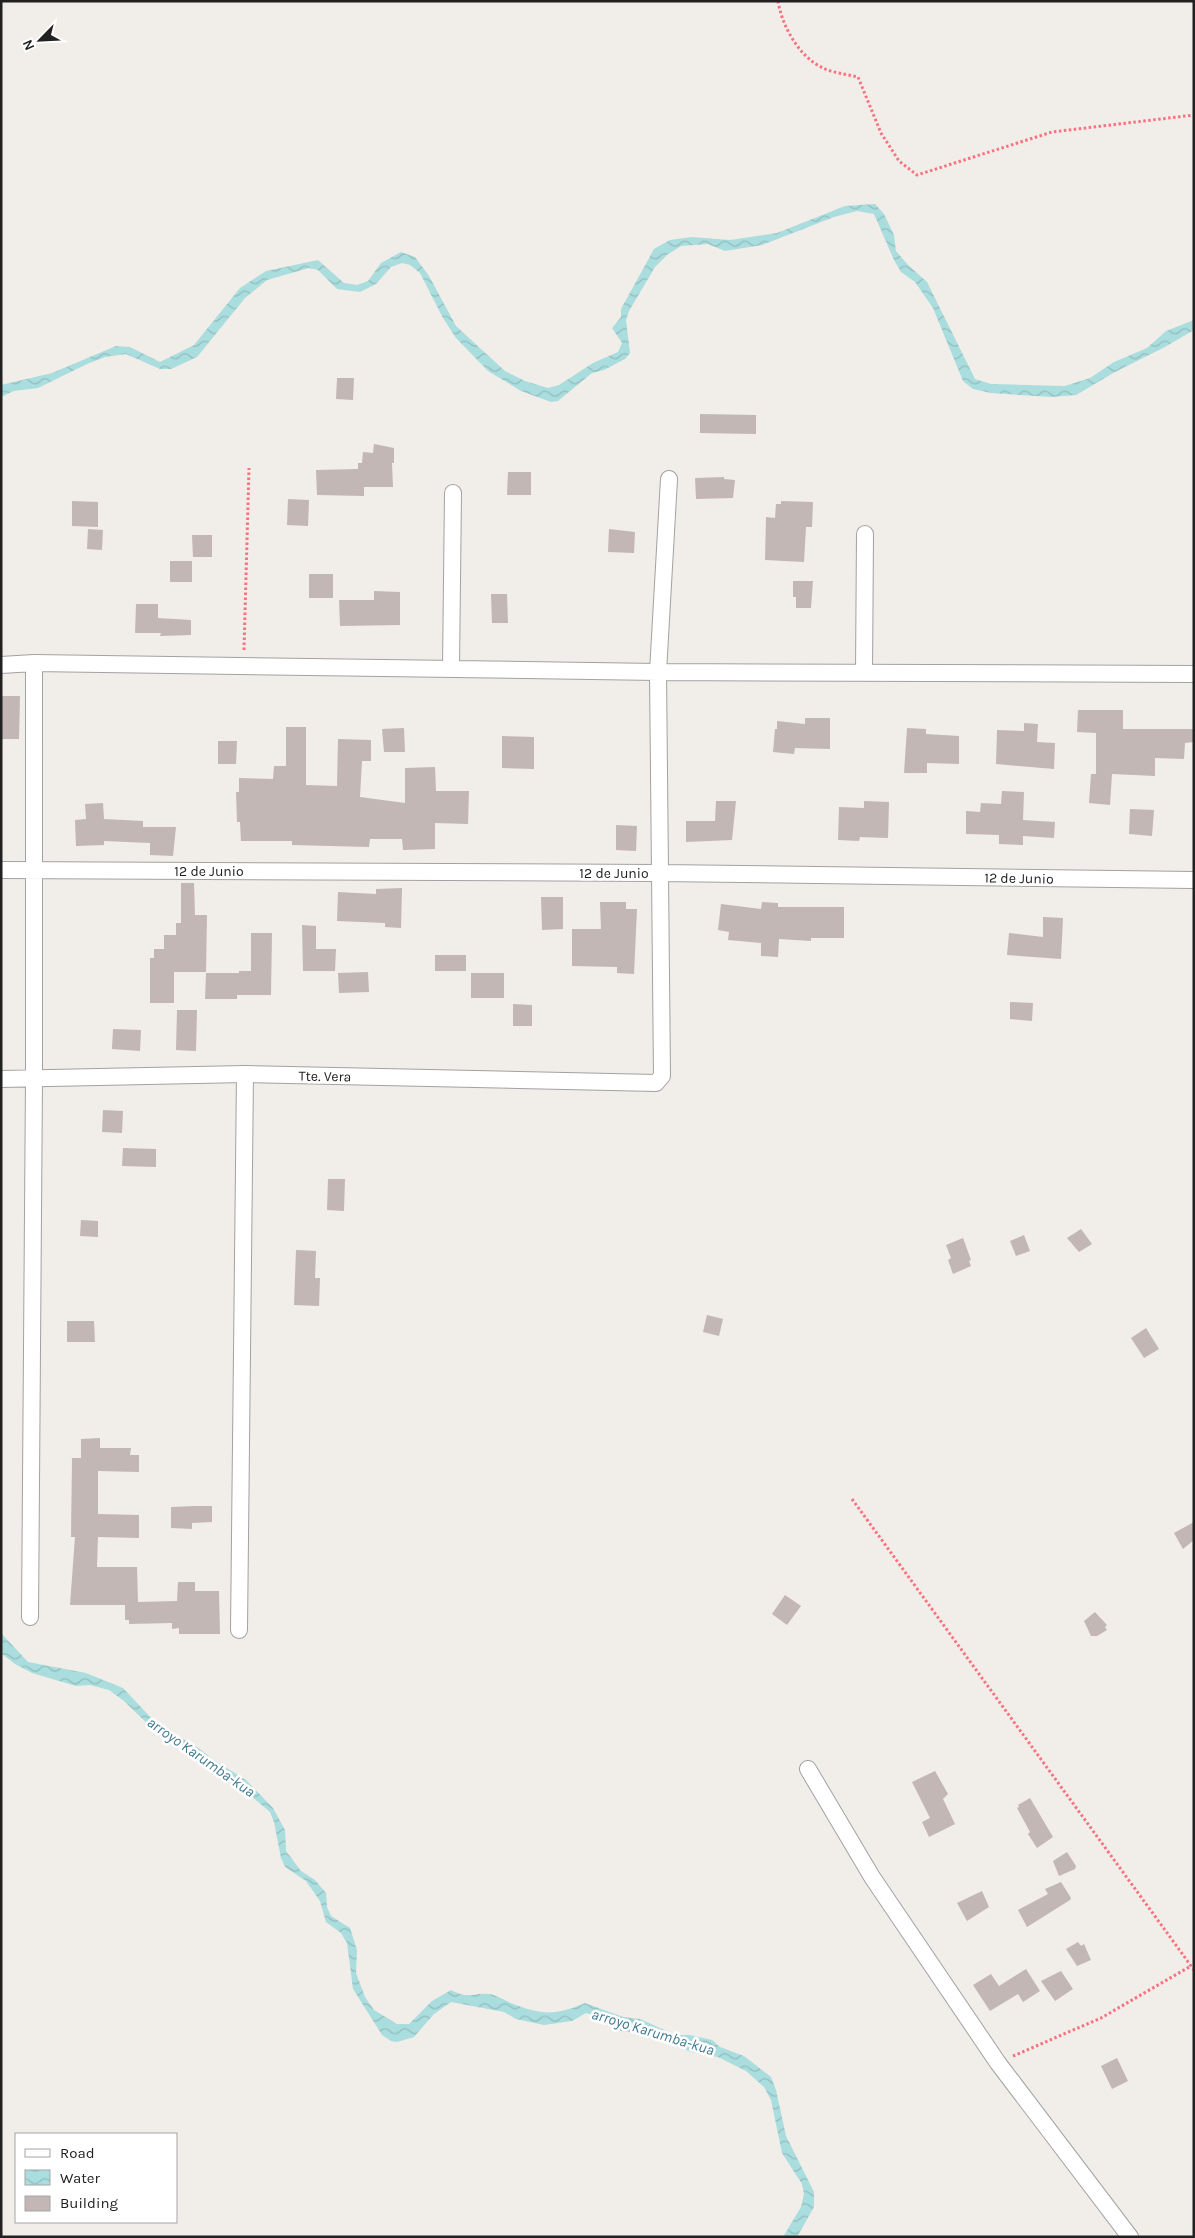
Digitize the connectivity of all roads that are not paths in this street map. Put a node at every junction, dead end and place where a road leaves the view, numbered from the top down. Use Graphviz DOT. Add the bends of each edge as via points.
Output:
graph roads {
  1 [pos="670,480"];
  2 [pos="453,493"];
  3 [pos="865,534"];
  4 [pos="34,664"];
  5 [pos="1,665"];
  6 [pos="451,668"];
  7 [pos="658,672"];
  8 [pos="864,673"];
  9 [pos="1194,674"];
  10 [pos="1,870"];
  11 [pos="34,870"];
  12 [pos="659,873"];
  13 [pos="1194,880"];
  14 [pos="245,1074"];
  15 [pos="1,1079"];
  16 [pos="34,1079"];
  17 [pos="30,1617"];
  18 [pos="239,1630"];
  19 [pos="808,1769"];
  20 [pos="1130,2237"];
  1 -- 7 [label="street"];
  2 -- 6 [label="street"];
  3 -- 8 [label="street"];
  4 -- 5 [label="street"];
  4 -- 6 [label="street"];
  4 -- 11 [label="street"];
  6 -- 7 [label="street"];
  7 -- 8 [label="street"];
  7 -- 12 [label="street"];
  8 -- 9 [label="street"];
  10 -- 11 [label="street, 12 de Junio"];
  11 -- 12 [label="street, 12 de Junio"];
  11 -- 16 [label="street"];
  12 -- 13 [label="street, 12 de Junio"];
  12 -- 14 [label="street, Tte. Vera" via="662,1076 656,1083"];
  14 -- 16 [label="street, Tte. Vera"];
  14 -- 18 [label="street"];
  15 -- 16 [label="street, Tte. Vera"];
  16 -- 17 [label="street"];
  19 -- 20 [label="street" via="872,1877 998,2062"];
}
